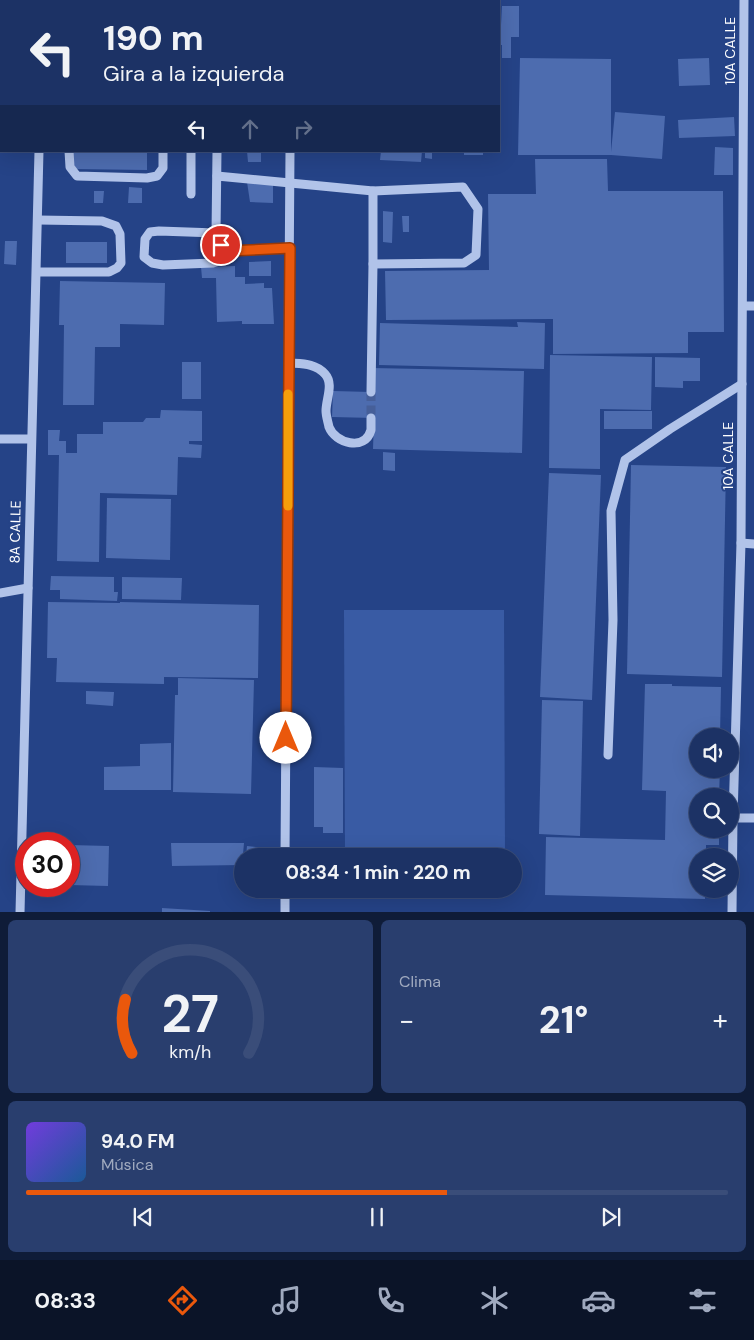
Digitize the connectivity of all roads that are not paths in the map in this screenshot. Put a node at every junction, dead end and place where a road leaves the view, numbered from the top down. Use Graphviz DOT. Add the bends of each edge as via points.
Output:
graph roads {
  1 [pos="387,0"];
  2 [pos="420,0"];
  3 [pos="744,0"];
  4 [pos="744,31"];
  5 [pos="754,31"];
  6 [pos="39,152"];
  7 [pos="69,152"];
  8 [pos="163,152"];
  9 [pos="190,152"];
  10 [pos="217,152"];
  11 [pos="290,152"];
  12 [pos="217,176"];
  13 [pos="290,183"];
  14 [pos="373,191"];
  15 [pos="191,194"];
  16 [pos="38,220"];
  17 [pos="216,233"];
  18 [pos="290,248"];
  19 [pos="228,251"];
  20 [pos="373,264"];
  21 [pos="37,272"];
  22 [pos="743,306"];
  23 [pos="754,306"];
  24 [pos="289,363"];
  25 [pos="742,384"];
  26 [pos="370,392"];
  27 [pos="371,418"];
  28 [pos="0,439"];
  29 [pos="31,439"];
  30 [pos="742,543"];
  31 [pos="754,544"];
  32 [pos="28,588"];
  33 [pos="0,593"];
  34 [pos="608,755"];
  35 [pos="734,788"];
  36 [pos="739,818"];
  37 [pos="754,818"];
  38 [pos="733,838"];
  39 [pos="285,848"];
  40 [pos="285,898"];
  41 [pos="20,912"];
  42 [pos="284,912"];
  43 [pos="732,912"];
  1 -- 2 [label="street"];
  3 -- 4 [label="street, 10A CALLE"];
  4 -- 5 [label="street"];
  4 -- 22 [label="street, 10A CALLE"];
  6 -- 16 [label="street, 8A CALLE"];
  7 -- 8 [label="street" via="70,166 77,176 147,178 157,176 163,168"];
  9 -- 15 [label="street"];
  10 -- 12 [label="street"];
  11 -- 13 [label="street"];
  12 -- 13 [label="street"];
  12 -- 17 [label="street"];
  13 -- 14 [label="street"];
  13 -- 18 [label="street"];
  14 -- 20 [label="street"];
  14 -- 20 [label="street" via="464,187 478,209 476,255 464,263"];
  16 -- 21 [label="street, 8A CALLE"];
  16 -- 21 [label="street" via="102,221 116,226 120,234 122,263 109,272"];
  17 -- 19 [label="street"];
  17 -- 19 [label="street" via="150,232 145,239 144,257 152,264 163,265 213,263"];
  18 -- 19 [label="street"];
  18 -- 24 [label="street"];
  20 -- 26 [label="street"];
  21 -- 29 [label="street, 8A CALLE"];
  22 -- 23 [label="street"];
  22 -- 25 [label="street, 10A CALLE"];
  24 -- 27 [label="street" via="314,365 326,374 329,382 326,412 336,438 357,443 371,430"];
  24 -- 39 [label="street"];
  25 -- 30 [label="street, 10A CALLE"];
  25 -- 34 [label="street" via="625,460 611,512 613,620"];
  28 -- 29 [label="street"];
  29 -- 32 [label="street, 8A CALLE"];
  30 -- 31 [label="street"];
  30 -- 35 [label="street, 10A CALLE"];
  32 -- 33 [label="street"];
  32 -- 41 [label="street, 8A CALLE"];
  36 -- 37 [label="street"];
  38 -- 43 [label="street, 10A CALLE"];
  40 -- 42 [label="street"];
}
